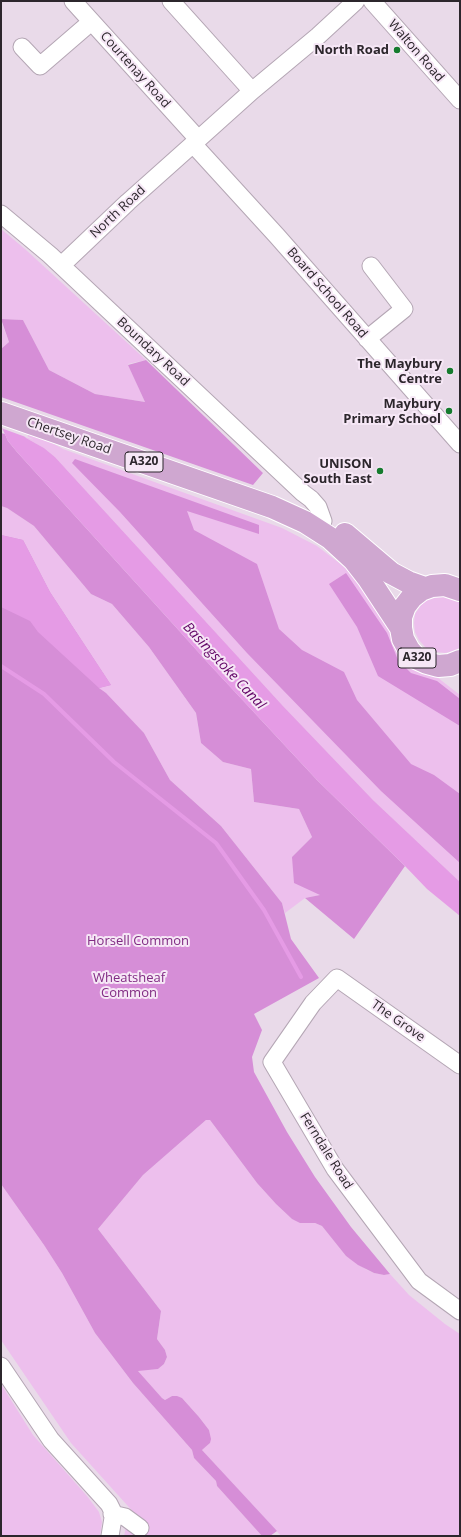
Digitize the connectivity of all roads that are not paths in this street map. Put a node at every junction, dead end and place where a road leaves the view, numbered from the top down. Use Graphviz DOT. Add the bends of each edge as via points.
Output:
graph roads {
  1 [pos="73,1"];
  2 [pos="171,1"];
  3 [pos="356,1"];
  4 [pos="372,1"];
  5 [pos="91,22"];
  6 [pos="22,47"];
  7 [pos="252,91"];
  8 [pos="460,100"];
  9 [pos="195,141"];
  10 [pos="1,214"];
  11 [pos="62,266"];
  12 [pos="371,266"];
  13 [pos="367,339"];
  14 [pos="8,415"];
  15 [pos="460,444"];
  16 [pos="309,513"];
  17 [pos="425,588"];
  18 [pos="459,589"];
  19 [pos="401,628"];
  20 [pos="457,667"];
  21 [pos="337,978"];
  22 [pos="460,1065"];
  23 [pos="460,1310"];
  24 [pos="1,1366"];
  25 [pos="112,1514"];
  26 [pos="140,1528"];
  27 [pos="110,1536"];
  1 -- 5 [label="street, Courtenay Road"];
  2 -- 7 [label="street"];
  3 -- 7 [label="street, North Road"];
  4 -- 8 [label="street, Walton Road"];
  5 -- 6 [label="street" via="40,66"];
  5 -- 9 [label="street, Courtenay Road"];
  7 -- 9 [label="street, North Road"];
  9 -- 11 [label="street, North Road"];
  9 -- 13 [label="street, Board School Road"];
  10 -- 11 [label="street, Boundary Road"];
  11 -- 16 [label="street, Boundary Road"];
  12 -- 13 [label="street" via="404,309"];
  13 -- 15 [label="street, Board School Road"];
  14 -- 16 [label="main road, Chertsey Road / A320" via="272,507"];
  16 -- 17 [label="main road, Chertsey Road / A320" via="339,529 391,573"];
  16 -- 19 [label="main road, Chertsey Road / A320" via="330,538 354,560"];
  17 -- 18 [label="main road, A320" via="445,585"];
  17 -- 19 [label="main road, A320" via="412,597 405,606"];
  19 -- 20 [label="main road, A320" via="408,650 416,658 432,665"];
  21 -- 22 [label="street, The Grove"];
  21 -- 23 [label="street, Ferndale Road" via="312,1004 272,1062 335,1169 420,1281"];
  24 -- 25 [label="street" via="51,1440 109,1504"];
  25 -- 26 [label="street" via="125,1517"];
  25 -- 27 [label="street"];
}
